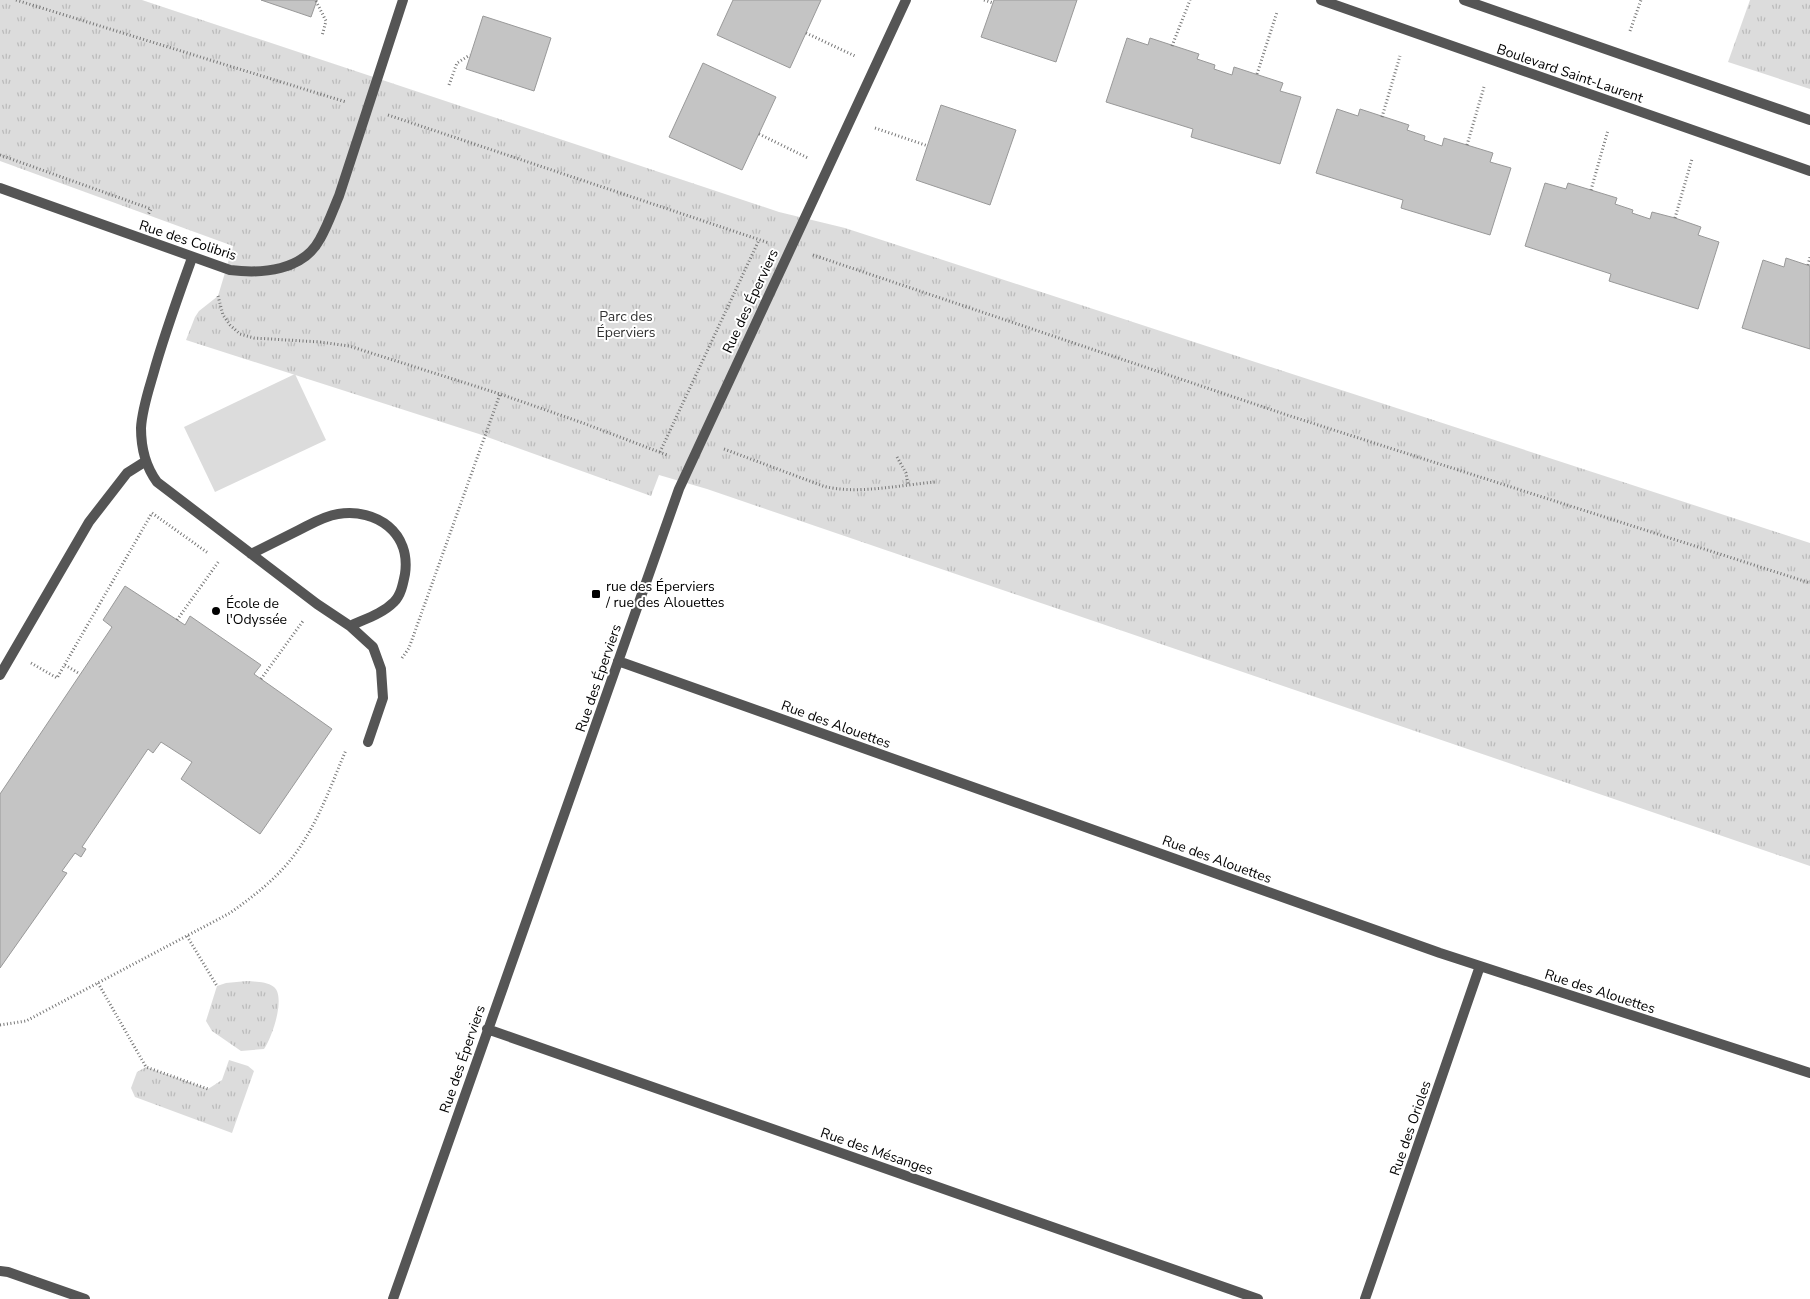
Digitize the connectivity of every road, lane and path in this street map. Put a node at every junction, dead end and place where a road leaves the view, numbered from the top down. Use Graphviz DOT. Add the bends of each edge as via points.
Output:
graph roads {
  1 [pos="16,0"];
  2 [pos="403,0"];
  3 [pos="906,0"];
  4 [pos="984,0"];
  5 [pos="1190,0"];
  6 [pos="1321,0"];
  7 [pos="1464,0"];
  8 [pos="1641,0"];
  9 [pos="316,1"];
  10 [pos="993,3"];
  11 [pos="1277,12"];
  12 [pos="1630,31"];
  13 [pos="806,32"];
  14 [pos="322,36"];
  15 [pos="1172,46"];
  16 [pos="470,55"];
  17 [pos="1400,56"];
  18 [pos="875,66"];
  19 [pos="1257,74"];
  20 [pos="449,85"];
  21 [pos="1484,86"];
  22 [pos="350,103"];
  23 [pos="388,114"];
  24 [pos="1382,117"];
  25 [pos="1810,120"];
  26 [pos="875,128"];
  27 [pos="1608,130"];
  28 [pos="759,134"];
  29 [pos="1467,145"];
  30 [pos="928,146"];
  31 [pos="0,155"];
  32 [pos="1692,159"];
  33 [pos="828,167"];
  34 [pos="1810,171"];
  35 [pos="0,188"];
  36 [pos="1591,190"];
  37 [pos="148,215"];
  38 [pos="1675,218"];
  39 [pos="760,240"];
  40 [pos="767,242"];
  41 [pos="814,255"];
  42 [pos="1810,257"];
  43 [pos="192,258"];
  44 [pos="1808,265"];
  45 [pos="218,296"];
  46 [pos="500,394"];
  47 [pos="724,449"];
  48 [pos="660,452"];
  49 [pos="667,455"];
  50 [pos="897,457"];
  51 [pos="146,461"];
  52 [pos="935,482"];
  53 [pos="908,484"];
  54 [pos="251,554"];
  55 [pos="219,561"];
  56 [pos="227,566"];
  57 [pos="1810,583"];
  58 [pos="178,620"];
  59 [pos="311,626"];
  60 [pos="350,626"];
  61 [pos="13,653"];
  62 [pos="401,660"];
  63 [pos="618,661"];
  64 [pos="65,665"];
  65 [pos="80,674"];
  66 [pos="0,675"];
  67 [pos="261,680"];
  68 [pos="368,742"];
  69 [pos="348,745"];
  70 [pos="187,936"];
  71 [pos="1480,966"];
  72 [pos="98,983"];
  73 [pos="217,986"];
  74 [pos="0,1026"];
  75 [pos="488,1029"];
  76 [pos="1810,1073"];
  77 [pos="208,1089"];
  78 [pos="0,1271"];
  79 [pos="84,1299"];
  80 [pos="393,1299"];
  81 [pos="1258,1299"];
  82 [pos="1365,1299"];
  1 -- 22 [label="path"];
  2 -- 43 [label="street, Rue des Colibris" via="339,196 320,241 306,256 272,270 230,270"];
  3 -- 18 [label="street, Rue des Éperviers"];
  4 -- 10 [label="path"];
  5 -- 15 [label="path"];
  6 -- 34 [label="street, Boulevard Saint-Laurent"];
  7 -- 25 [label="street"];
  8 -- 12 [label="path"];
  9 -- 14 [label="path" via="326,21"];
  11 -- 19 [label="path"];
  13 -- 18 [label="path"];
  16 -- 20 [label="path" via="457,63"];
  17 -- 24 [label="path"];
  18 -- 33 [label="street, Rue des Éperviers"];
  21 -- 29 [label="path"];
  23 -- 39 [label="path"];
  26 -- 30 [label="path"];
  27 -- 36 [label="path"];
  28 -- 33 [label="path"];
  31 -- 37 [label="path" via="151,209"];
  32 -- 38 [label="path"];
  33 -- 63 [label="street, Rue des Éperviers" via="682,482"];
  35 -- 43 [label="street, Rue des Colibris"];
  39 -- 40 [label="path"];
  39 -- 48 [label="path"];
  41 -- 57 [label="path" via="1287,415"];
  42 -- 44 [label="path"];
  43 -- 51 [label="street" via="143,411 142,445"];
  45 -- 46 [label="path" via="223,314 240,334 349,346"];
  46 -- 48 [label="path"];
  46 -- 62 [label="path" via="409,648"];
  47 -- 53 [label="path" via="836,490"];
  48 -- 49 [label="path"];
  50 -- 53 [label="path"];
  51 -- 54 [label="street" via="158,482"];
  51 -- 61 [label="street" via="127,473 89,522"];
  52 -- 53 [label="path"];
  54 -- 60 [label="street"];
  54 -- 60 [label="street" via="321,519 338,514 356,514 381,521 395,532 403,547 406,564 403,582 393,603 382,612"];
  55 -- 56 [label="path"];
  55 -- 58 [label="path"];
  55 -- 64 [label="path" via="152,514"];
  59 -- 67 [label="path" via="303,620"];
  60 -- 68 [label="street" via="373,647 380,669 383,698"];
  61 -- 64 [label="path" via="57,678"];
  61 -- 66 [label="street"];
  63 -- 71 [label="street, Rue des Alouettes"];
  63 -- 75 [label="street, Rue des Éperviers"];
  64 -- 65 [label="path"];
  69 -- 70 [label="path" via="320,810 290,861 252,897"];
  70 -- 72 [label="path"];
  70 -- 73 [label="path"];
  71 -- 76 [label="street, Rue des Alouettes"];
  71 -- 82 [label="street, Rue des Orioles"];
  72 -- 74 [label="path" via="26,1021"];
  72 -- 77 [label="path" via="146,1067"];
  75 -- 80 [label="street, Rue des Éperviers"];
  75 -- 81 [label="street, Rue des Mésanges"];
  78 -- 79 [label="street"];
}
